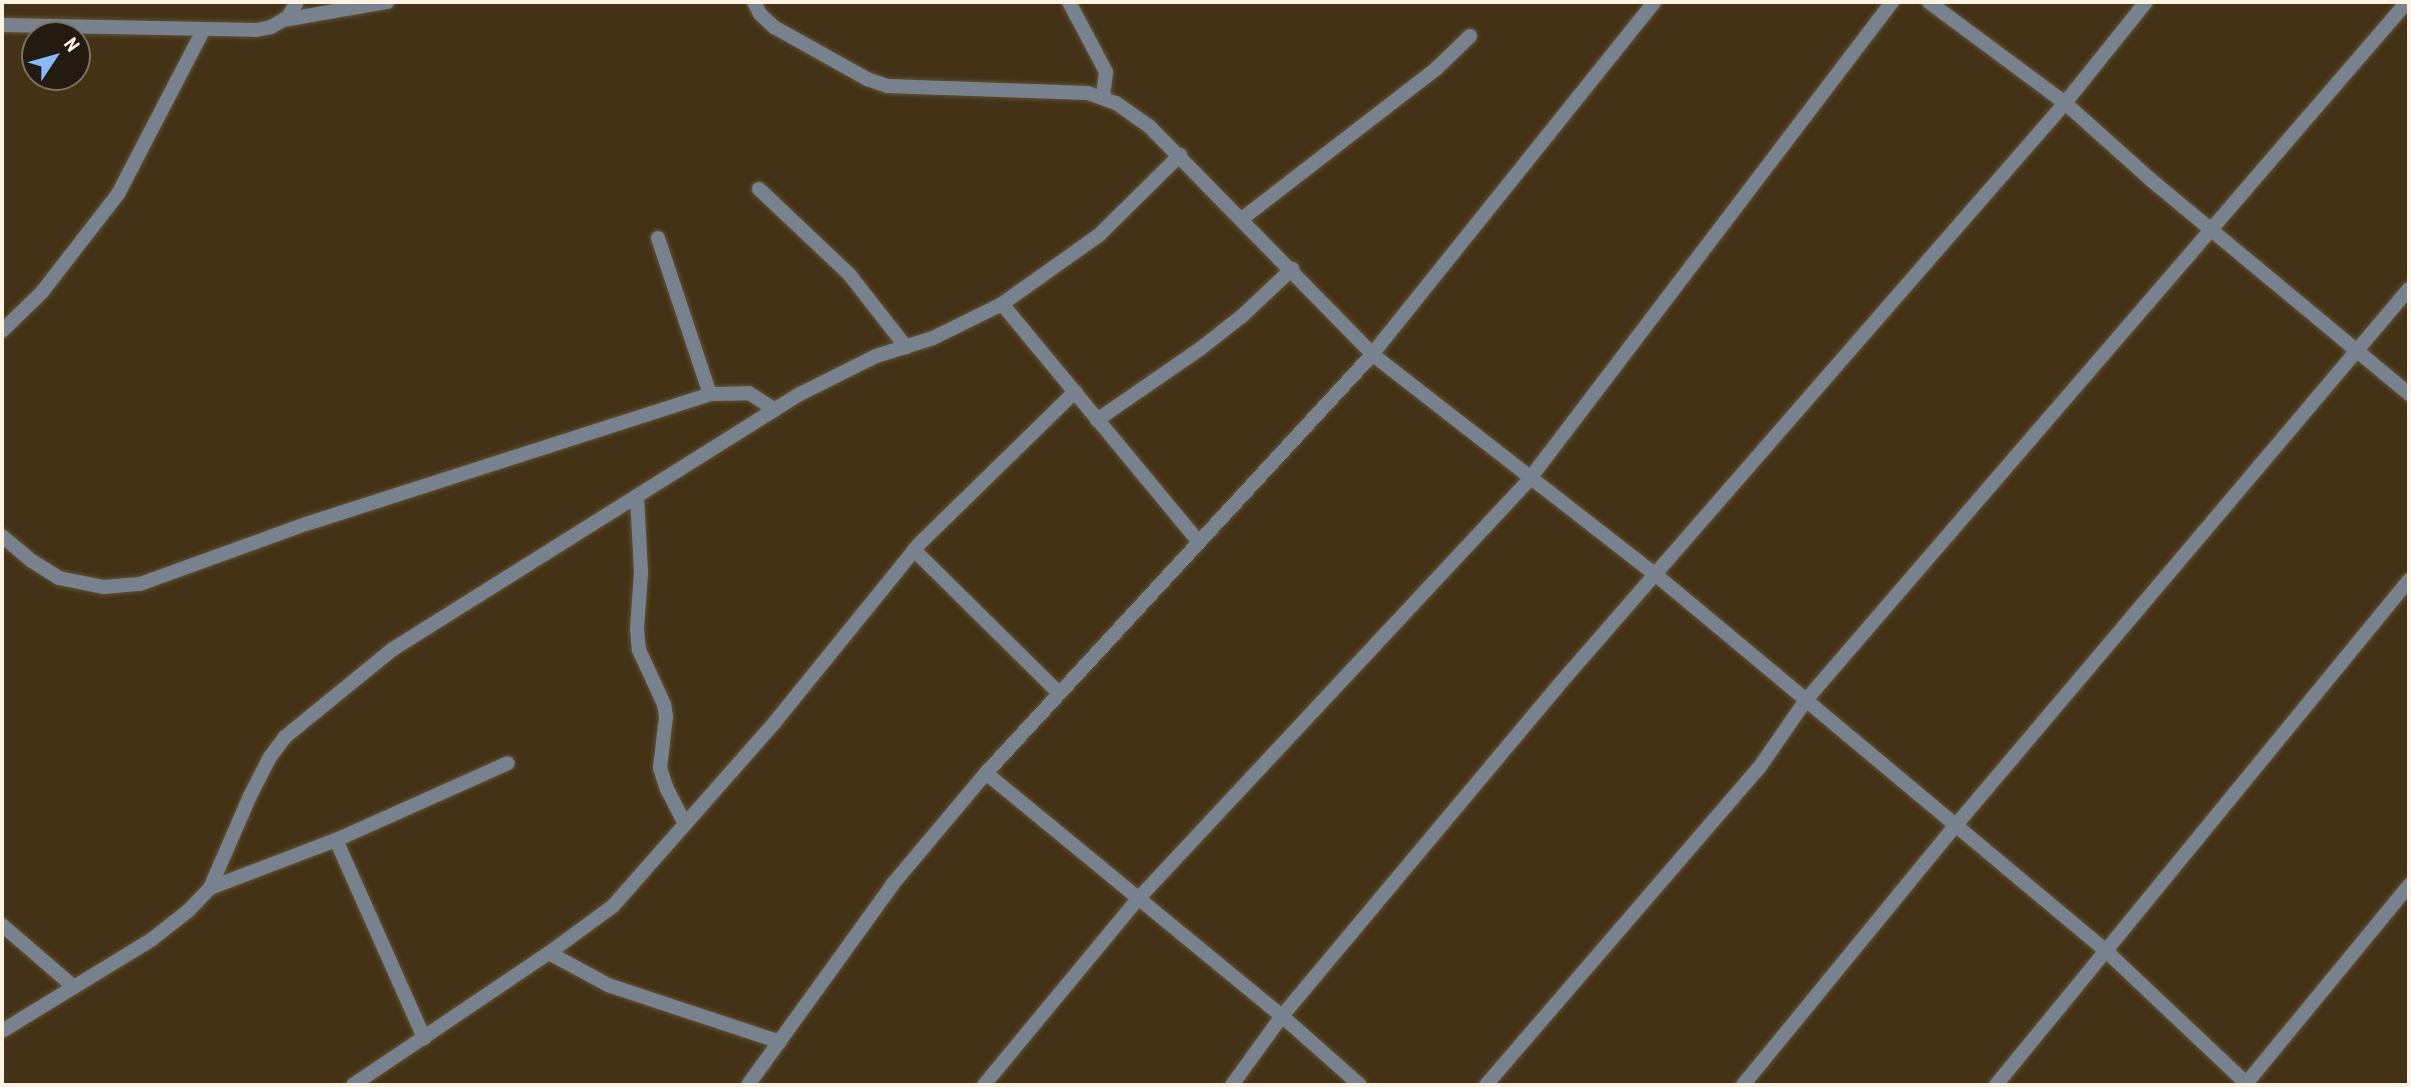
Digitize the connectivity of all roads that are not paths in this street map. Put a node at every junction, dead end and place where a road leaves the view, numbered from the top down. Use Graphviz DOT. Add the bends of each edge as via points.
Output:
graph roads {
  1 [pos="296,2"];
  2 [pos="387,2"];
  3 [pos="754,2"];
  4 [pos="1069,2"];
  5 [pos="1654,2"];
  6 [pos="1892,2"];
  7 [pos="1929,2"];
  8 [pos="2146,2"];
  9 [pos="2407,2"];
  10 [pos="283,20"];
  11 [pos="2,25"];
  12 [pos="203,31"];
  13 [pos="1470,36"];
  14 [pos="1103,97"];
  15 [pos="2065,103"];
  16 [pos="1180,155"];
  17 [pos="759,189"];
  18 [pos="1243,218"];
  19 [pos="2210,227"];
  20 [pos="658,237"];
  21 [pos="1292,269"];
  22 [pos="2409,289"];
  23 [pos="1002,304"];
  24 [pos="2,331"];
  25 [pos="906,347"];
  26 [pos="2356,349"];
  27 [pos="1372,354"];
  28 [pos="1075,392"];
  29 [pos="710,394"];
  30 [pos="2409,394"];
  31 [pos="775,410"];
  32 [pos="1097,420"];
  33 [pos="1530,476"];
  34 [pos="637,496"];
  35 [pos="2,536"];
  36 [pos="1199,542"];
  37 [pos="914,550"];
  38 [pos="1655,574"];
  39 [pos="2409,580"];
  40 [pos="1059,693"];
  41 [pos="1806,699"];
  42 [pos="508,763"];
  43 [pos="985,773"];
  44 [pos="685,824"];
  45 [pos="1956,825"];
  46 [pos="335,840"];
  47 [pos="2409,885"];
  48 [pos="210,888"];
  49 [pos="1138,899"];
  50 [pos="2,925"];
  51 [pos="2107,952"];
  52 [pos="549,953"];
  53 [pos="74,987"];
  54 [pos="1282,1016"];
  55 [pos="2,1031"];
  56 [pos="424,1038"];
  57 [pos="780,1042"];
  58 [pos="353,1085"];
  59 [pos="748,1085"];
  60 [pos="984,1085"];
  61 [pos="1232,1085"];
  62 [pos="1360,1085"];
  63 [pos="1486,1085"];
  64 [pos="1743,1085"];
  65 [pos="1996,1085"];
  66 [pos="2246,1085"];
  1 -- 10 [label="street"];
  2 -- 10 [label="street"];
  3 -- 14 [label="street" via="774,27 887,86"];
  4 -- 14 [label="street" via="1106,72"];
  5 -- 27 [label="street"];
  6 -- 33 [label="street"];
  7 -- 15 [label="street"];
  8 -- 15 [label="street"];
  9 -- 19 [label="street"];
  10 -- 12 [label="street" via="256,30"];
  11 -- 12 [label="street"];
  12 -- 24 [label="street" via="118,194 42,292"];
  13 -- 18 [label="street" via="1437,68"];
  14 -- 16 [label="street" via="1149,126"];
  15 -- 19 [label="street"];
  15 -- 38 [label="street"];
  16 -- 18 [label="street"];
  16 -- 23 [label="street" via="1098,236"];
  17 -- 25 [label="street" via="842,266"];
  18 -- 21 [label="street"];
  19 -- 26 [label="street"];
  19 -- 41 [label="street"];
  20 -- 29 [label="street"];
  21 -- 27 [label="street"];
  21 -- 32 [label="street" via="1221,332"];
  22 -- 26 [label="street"];
  23 -- 25 [label="street"];
  23 -- 28 [label="street"];
  25 -- 31 [label="street" via="876,356"];
  26 -- 30 [label="street"];
  26 -- 45 [label="street"];
  27 -- 33 [label="street"];
  27 -- 36 [label="street"];
  28 -- 32 [label="street"];
  28 -- 37 [label="street"];
  29 -- 31 [label="street" via="749,393"];
  29 -- 35 [label="street" via="306,524 140,584 104,587 59,578"];
  31 -- 34 [label="street"];
  32 -- 36 [label="street"];
  33 -- 38 [label="street"];
  33 -- 49 [label="street"];
  34 -- 44 [label="street" via="639,650 664,704 660,768"];
  34 -- 48 [label="street" via="393,649 285,737 250,796"];
  36 -- 40 [label="street"];
  37 -- 40 [label="street"];
  37 -- 44 [label="street" via="775,722"];
  38 -- 41 [label="street"];
  38 -- 54 [label="street"];
  39 -- 51 [label="street"];
  40 -- 43 [label="street"];
  41 -- 45 [label="street"];
  41 -- 63 [label="street" via="1759,768"];
  42 -- 46 [label="street"];
  43 -- 49 [label="street"];
  43 -- 57 [label="street" via="892,885"];
  44 -- 52 [label="street" via="613,906"];
  45 -- 51 [label="street"];
  45 -- 64 [label="street"];
  46 -- 48 [label="street"];
  46 -- 56 [label="street"];
  47 -- 66 [label="street"];
  48 -- 53 [label="street" via="151,940"];
  49 -- 54 [label="street"];
  49 -- 60 [label="street"];
  50 -- 53 [label="street"];
  51 -- 65 [label="street"];
  51 -- 66 [label="street"];
  52 -- 56 [label="street"];
  52 -- 57 [label="street" via="608,985"];
  53 -- 55 [label="street"];
  54 -- 61 [label="street"];
  54 -- 62 [label="street"];
  56 -- 58 [label="street"];
  57 -- 59 [label="street"];
}
